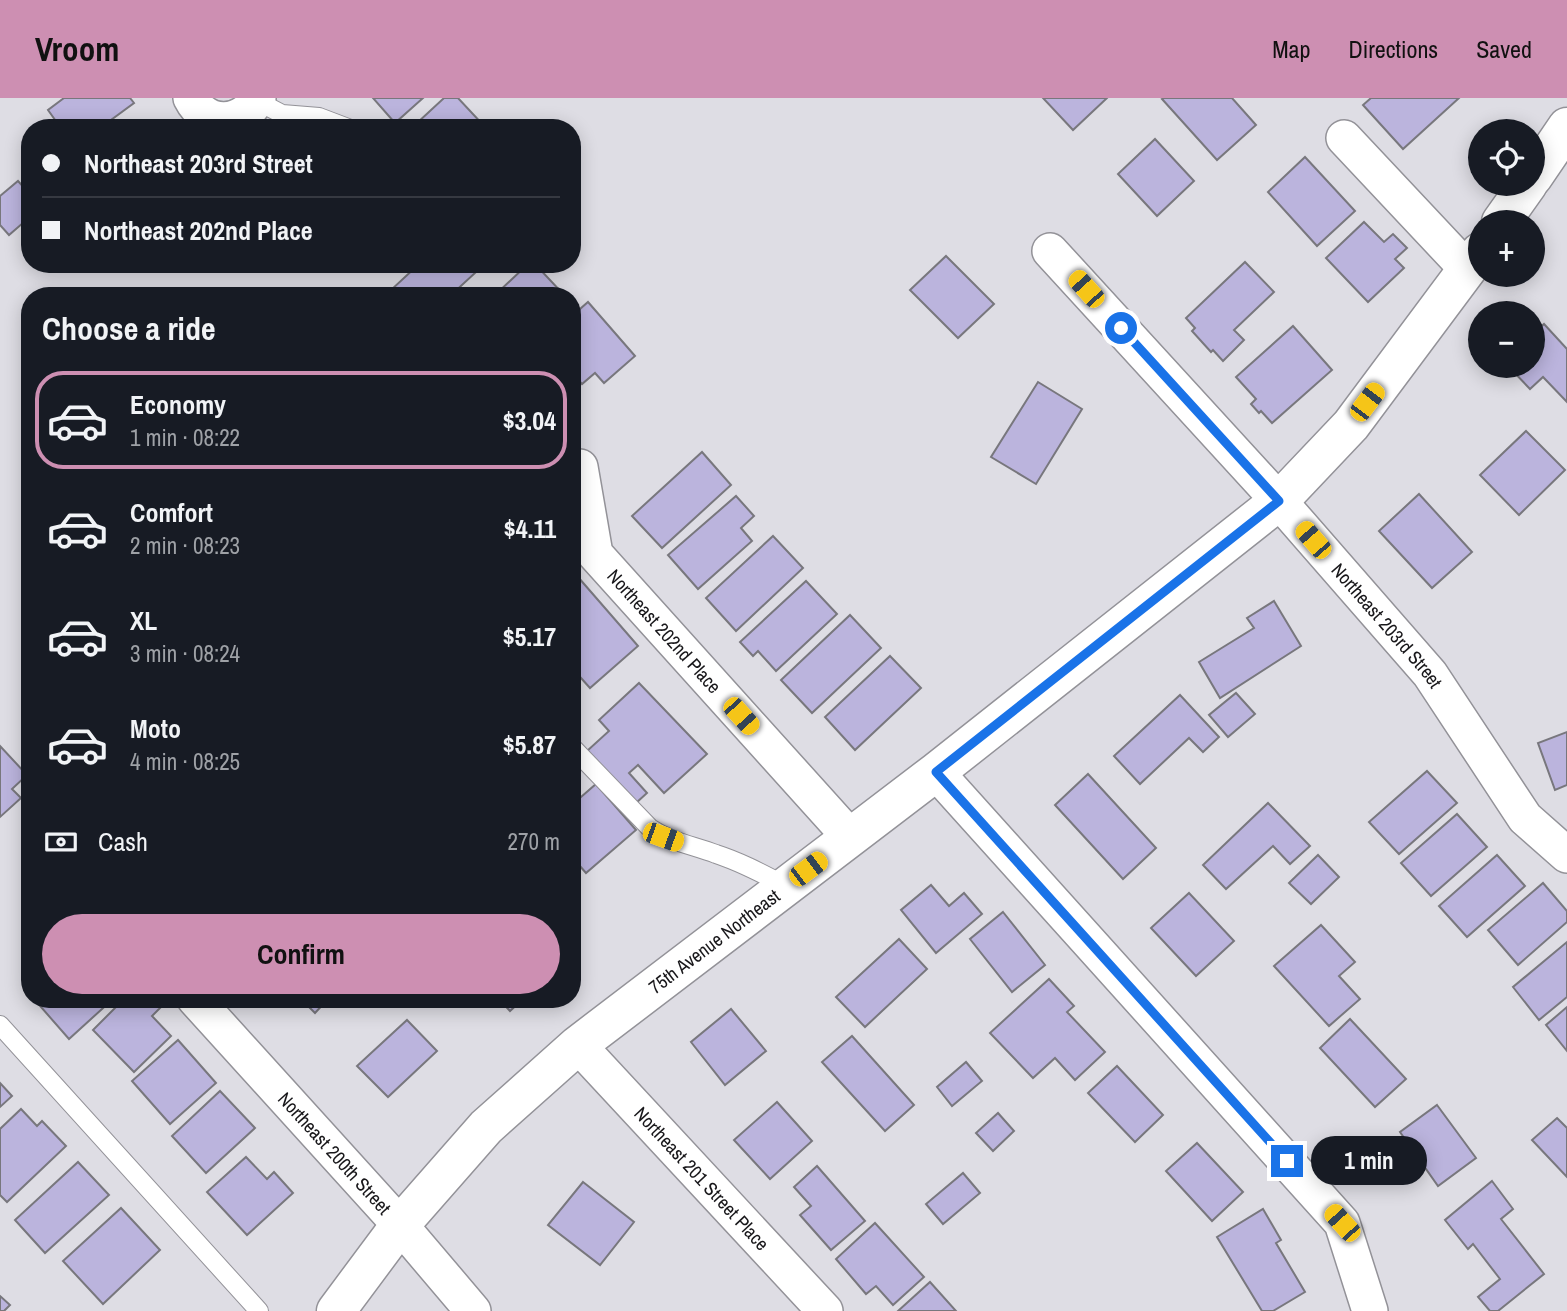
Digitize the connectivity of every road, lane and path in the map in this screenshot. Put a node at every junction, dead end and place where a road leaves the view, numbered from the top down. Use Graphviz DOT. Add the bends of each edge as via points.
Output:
graph roads {
  1 [pos="191,98"];
  2 [pos="257,99"];
  3 [pos="218,119"];
  4 [pos="231,119"];
  5 [pos="324,119"];
  6 [pos="1344,138"];
  7 [pos="1548,163"];
  8 [pos="1511,210"];
  9 [pos="1050,251"];
  10 [pos="1468,255"];
  11 [pos="1468,269"];
  12 [pos="581,473"];
  13 [pos="1279,501"];
  14 [pos="581,756"];
  15 [pos="936,772"];
  16 [pos="850,837"];
  17 [pos="1567,855"];
  18 [pos="786,886"];
  19 [pos="203,1008"];
  20 [pos="0,1025"];
  21 [pos="578,1045"];
  22 [pos="400,1225"];
  23 [pos="259,1311"];
  24 [pos="336,1311"];
  25 [pos="473,1311"];
  26 [pos="825,1311"];
  27 [pos="1370,1311"];
  1 -- 3 [label="street" via="201,111"];
  2 -- 4 [label="street" via="248,111"];
  2 -- 5 [label="lane" via="282,114"];
  6 -- 10 [label="street"];
  7 -- 8 [label="street"];
  9 -- 13 [label="street, Northeast 203rd Street"];
  11 -- 13 [label="street, 75th Avenue Northeast" via="1351,425"];
  12 -- 16 [label="street, Northeast 202nd Place" via="595,554"];
  13 -- 15 [label="street, 75th Avenue Northeast"];
  13 -- 17 [label="street, Northeast 203rd Street" via="1430,674 1525,818"];
  14 -- 18 [label="lane" via="663,837 746,865"];
  15 -- 16 [label="street, 75th Avenue Northeast"];
  15 -- 27 [label="street" via="1342,1223"];
  16 -- 18 [label="street, 75th Avenue Northeast"];
  18 -- 21 [label="street, 75th Avenue Northeast"];
  19 -- 22 [label="street, Northeast 200th Street"];
  20 -- 23 [label="lane"];
  21 -- 22 [label="street, 75th Avenue Northeast" via="486,1127"];
  21 -- 26 [label="street, Northeast 201 Street Place"];
  22 -- 24 [label="street, 75th Avenue Northeast"];
  22 -- 25 [label="street, Northeast 200th Street"];
}
